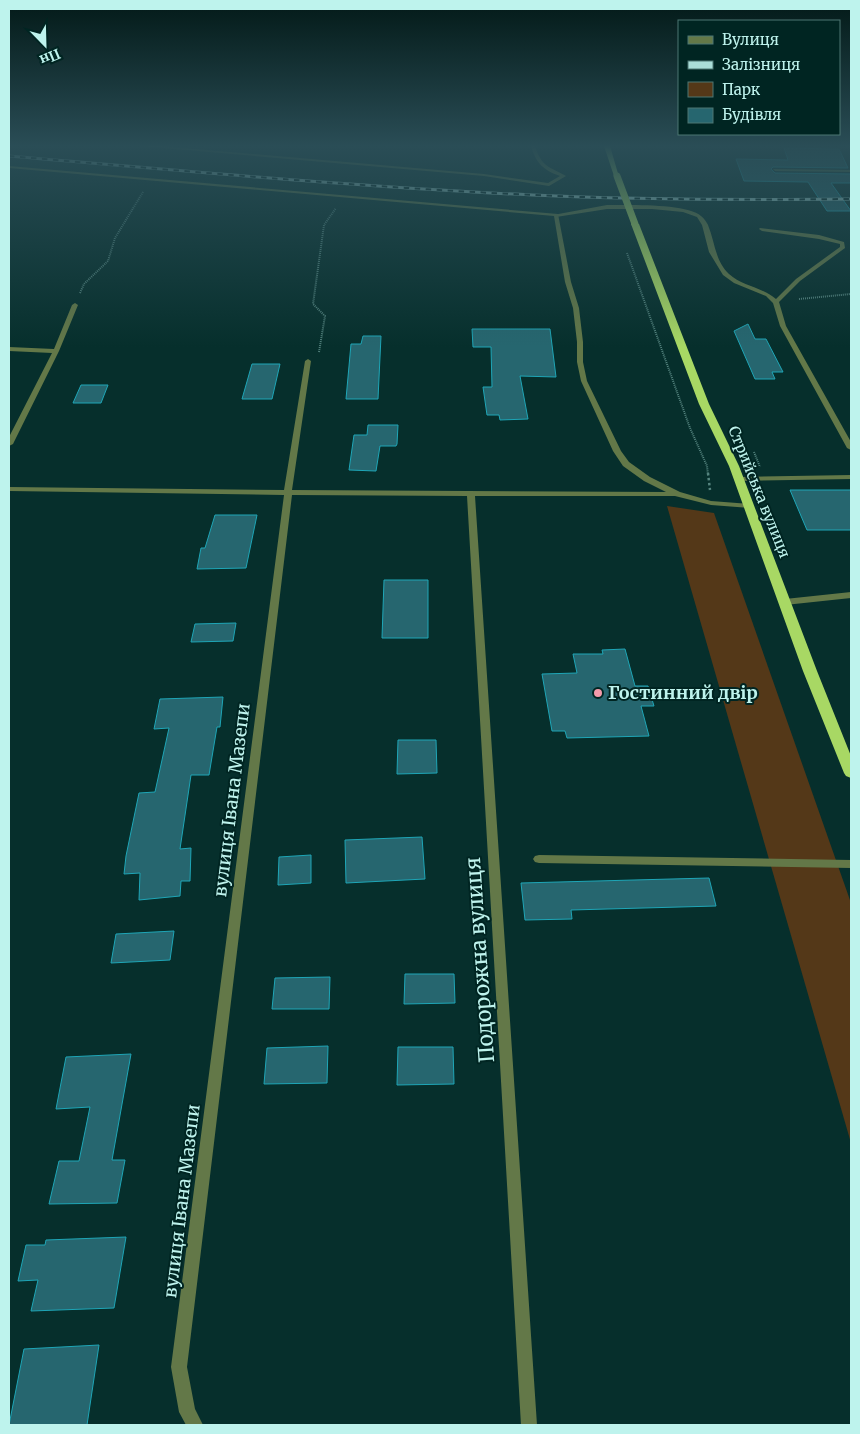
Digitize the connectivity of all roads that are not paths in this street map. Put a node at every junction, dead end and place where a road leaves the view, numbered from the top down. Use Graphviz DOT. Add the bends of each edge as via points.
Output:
graph roads {
  1 [pos="533,213"];
  2 [pos="569,213"];
  3 [pos="631,213"];
  4 [pos="686,213"];
  5 [pos="556,215"];
  6 [pos="762,229"];
  7 [pos="776,302"];
  8 [pos="75,305"];
  9 [pos="9,349"];
  10 [pos="56,351"];
  11 [pos="308,361"];
  12 [pos="9,444"];
  13 [pos="851,448"];
  14 [pos="851,476"];
  15 [pos="738,479"];
  16 [pos="9,489"];
  17 [pos="288,492"];
  18 [pos="471,493"];
  19 [pos="677,494"];
  20 [pos="750,506"];
  21 [pos="851,595"];
  22 [pos="785,602"];
  23 [pos="851,773"];
  24 [pos="539,859"];
  25 [pos="851,864"];
  26 [pos="195,1425"];
  27 [pos="529,1425"];
  1 -- 5 [label="street"];
  2 -- 5 [label="street"];
  3 -- 15 [label="highway, Стрийська вулиця, bridge" via="704,404"];
  4 -- 7 [label="street" via="702,220 712,252 725,274"];
  5 -- 19 [label="street" via="576,308 584,381 607,432 626,464"];
  6 -- 7 [label="street" via="829,238 842,243 843,247 811,269"];
  7 -- 13 [label="street" via="783,326"];
  8 -- 10 [label="street"];
  9 -- 10 [label="street"];
  10 -- 12 [label="street"];
  11 -- 17 [label="street, вулиця Івана Мазепи"];
  14 -- 15 [label="street"];
  15 -- 20 [label="highway, Стрийська вулиця"];
  16 -- 17 [label="street"];
  17 -- 18 [label="street"];
  17 -- 26 [label="street, вулиця Івана Мазепи" via="179,1367 188,1412"];
  18 -- 19 [label="street"];
  18 -- 27 [label="street, Подорожна вулиця"];
  19 -- 20 [label="street" via="711,503"];
  20 -- 22 [label="highway, Стрийська вулиця"];
  21 -- 22 [label="street"];
  22 -- 23 [label="highway, Стрийська вулиця"];
  24 -- 25 [label="street"];
}
